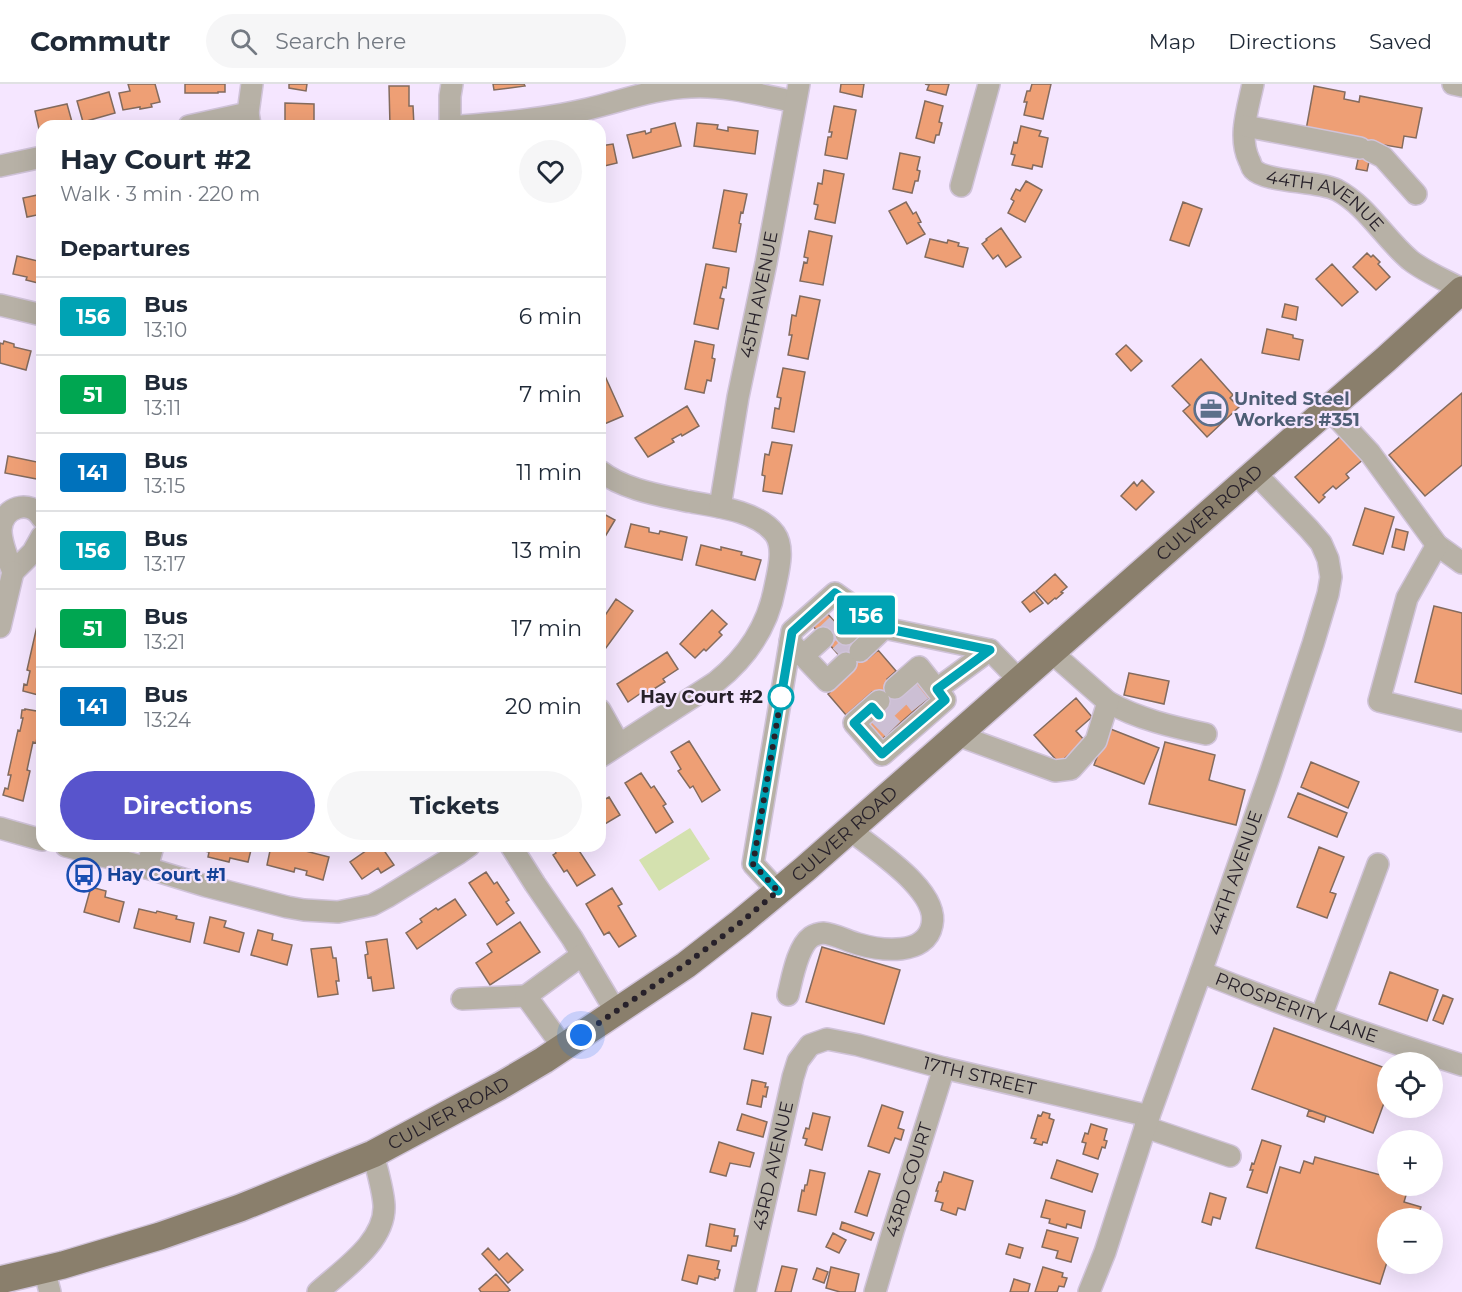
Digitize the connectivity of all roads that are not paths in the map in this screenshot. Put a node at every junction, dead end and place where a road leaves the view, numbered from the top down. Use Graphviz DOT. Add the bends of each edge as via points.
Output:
graph roads {
  1 [pos="252,84"];
  2 [pos="452,84"];
  3 [pos="988,84"];
  4 [pos="1253,84"];
  5 [pos="1453,84"];
  6 [pos="1462,86"];
  7 [pos="797,93"];
  8 [pos="249,120"];
  9 [pos="450,120"];
  10 [pos="517,120"];
  11 [pos="1245,126"];
  12 [pos="36,158"];
  13 [pos="0,166"];
  14 [pos="961,186"];
  15 [pos="1416,194"];
  16 [pos="1462,290"];
  17 [pos="0,305"];
  18 [pos="36,314"];
  19 [pos="1329,409"];
  20 [pos="1255,473"];
  21 [pos="606,475"];
  22 [pos="720,507"];
  23 [pos="36,511"];
  24 [pos="1437,545"];
  25 [pos="36,547"];
  26 [pos="1462,563"];
  27 [pos="13,572"];
  28 [pos="870,618"];
  29 [pos="0,627"];
  30 [pos="842,645"];
  31 [pos="990,650"];
  32 [pos="1051,652"];
  33 [pos="806,659"];
  34 [pos="1019,680"];
  35 [pos="937,689"];
  36 [pos="1108,702"];
  37 [pos="900,709"];
  38 [pos="606,721"];
  39 [pos="1462,721"];
  40 [pos="1206,734"];
  41 [pos="949,742"];
  42 [pos="619,744"];
  43 [pos="606,753"];
  44 [pos="0,828"];
  45 [pos="849,829"];
  46 [pos="36,838"];
  47 [pos="88,852"];
  48 [pos="151,852"];
  49 [pos="459,852"];
  50 [pos="515,852"];
  51 [pos="1378,864"];
  52 [pos="147,868"];
  53 [pos="778,891"];
  54 [pos="582,955"];
  55 [pos="1201,972"];
  56 [pos="788,995"];
  57 [pos="526,996"];
  58 [pos="462,999"];
  59 [pos="616,1012"];
  60 [pos="1321,1017"];
  61 [pos="810,1045"];
  62 [pos="563,1047"];
  63 [pos="1462,1065"];
  64 [pos="944,1068"];
  65 [pos="1147,1122"];
  66 [pos="374,1154"];
  67 [pos="1230,1156"];
  68 [pos="0,1280"];
  69 [pos="47,1281"];
  70 [pos="318,1292"];
  71 [pos="745,1292"];
  72 [pos="875,1292"];
  73 [pos="1089,1292"];
  1 -- 8 [label="street"];
  2 -- 9 [label="street"];
  3 -- 14 [label="street"];
  4 -- 11 [label="street, 44TH AVENUE"];
  5 -- 6 [label="street"];
  7 -- 10 [label="street" via="670,88 588,109"];
  7 -- 22 [label="street, 45TH AVENUE"];
  11 -- 15 [label="street" via="1366,149 1383,157"];
  11 -- 16 [label="street, 44TH AVENUE" via="1244,150 1254,169 1271,178 1335,189 1351,198 1410,260"];
  12 -- 13 [label="street"];
  16 -- 19 [label="main road, CULVER ROAD"];
  17 -- 18 [label="street"];
  19 -- 20 [label="main road, CULVER ROAD"];
  19 -- 24 [label="street" via="1370,453"];
  20 -- 32 [label="main road, CULVER ROAD"];
  20 -- 55 [label="street, 44TH AVENUE" via="1321,543 1331,577 1313,644"];
  21 -- 22 [label="street" via="645,491"];
  22 -- 42 [label="street" via="764,523 776,535 779,567 768,616 729,672"];
  23 -- 27 [label="street" via="14,508 4,519 3,542"];
  24 -- 26 [label="street"];
  24 -- 39 [label="street" via="1407,598 1379,701"];
  25 -- 27 [label="street"];
  27 -- 29 [label="street"];
  28 -- 30 [label="street"];
  28 -- 30 [label="street"];
  28 -- 31 [label="street"];
  28 -- 33 [label="street" via="835,593 792,632"];
  30 -- 33 [label="street"];
  30 -- 33 [label="street" via="826,681"];
  31 -- 34 [label="street"];
  31 -- 35 [label="street"];
  32 -- 34 [label="main road, CULVER ROAD"];
  32 -- 36 [label="street"];
  33 -- 53 [label="street" via="753,864"];
  34 -- 41 [label="main road, CULVER ROAD"];
  35 -- 37 [label="street" via="945,700"];
  35 -- 37 [label="street" via="919,667"];
  36 -- 40 [label="street" via="1126,712"];
  36 -- 41 [label="street" via="1096,741 1071,769 1054,771"];
  37 -- 41 [label="street"];
  38 -- 42 [label="street"];
  41 -- 45 [label="main road, CULVER ROAD"];
  42 -- 43 [label="street"];
  44 -- 46 [label="street"];
  45 -- 53 [label="main road, CULVER ROAD"];
  45 -- 56 [label="street" via="904,872 928,901 934,914 932,927 924,941 911,948 884,949 822,933 812,936 802,945"];
  47 -- 52 [label="street"];
  48 -- 52 [label="street"];
  49 -- 52 [label="street" via="372,905 338,912 287,907"];
  50 -- 54 [label="street"];
  51 -- 60 [label="street"];
  53 -- 59 [label="main road, CULVER ROAD" via="686,964"];
  54 -- 57 [label="street"];
  54 -- 59 [label="street"];
  55 -- 60 [label="street, PROSPERITY LANE"];
  55 -- 65 [label="street, 44TH AVENUE"];
  57 -- 58 [label="street"];
  57 -- 62 [label="street"];
  59 -- 62 [label="main road, CULVER ROAD"];
  60 -- 63 [label="street, PROSPERITY LANE"];
  61 -- 64 [label="street, 17TH STREET" via="827,1039"];
  61 -- 71 [label="street, 43RD AVENUE" via="798,1061 793,1077"];
  62 -- 66 [label="main road, CULVER ROAD"];
  64 -- 65 [label="street, 17TH STREET"];
  64 -- 72 [label="street, 43RD COURT"];
  65 -- 67 [label="street, 17TH STREET"];
  65 -- 73 [label="street, 44TH AVENUE"];
  66 -- 69 [label="main road, CULVER ROAD"];
  66 -- 70 [label="street" via="384,1205 377,1234"];
  68 -- 69 [label="main road, CULVER ROAD"];
}
